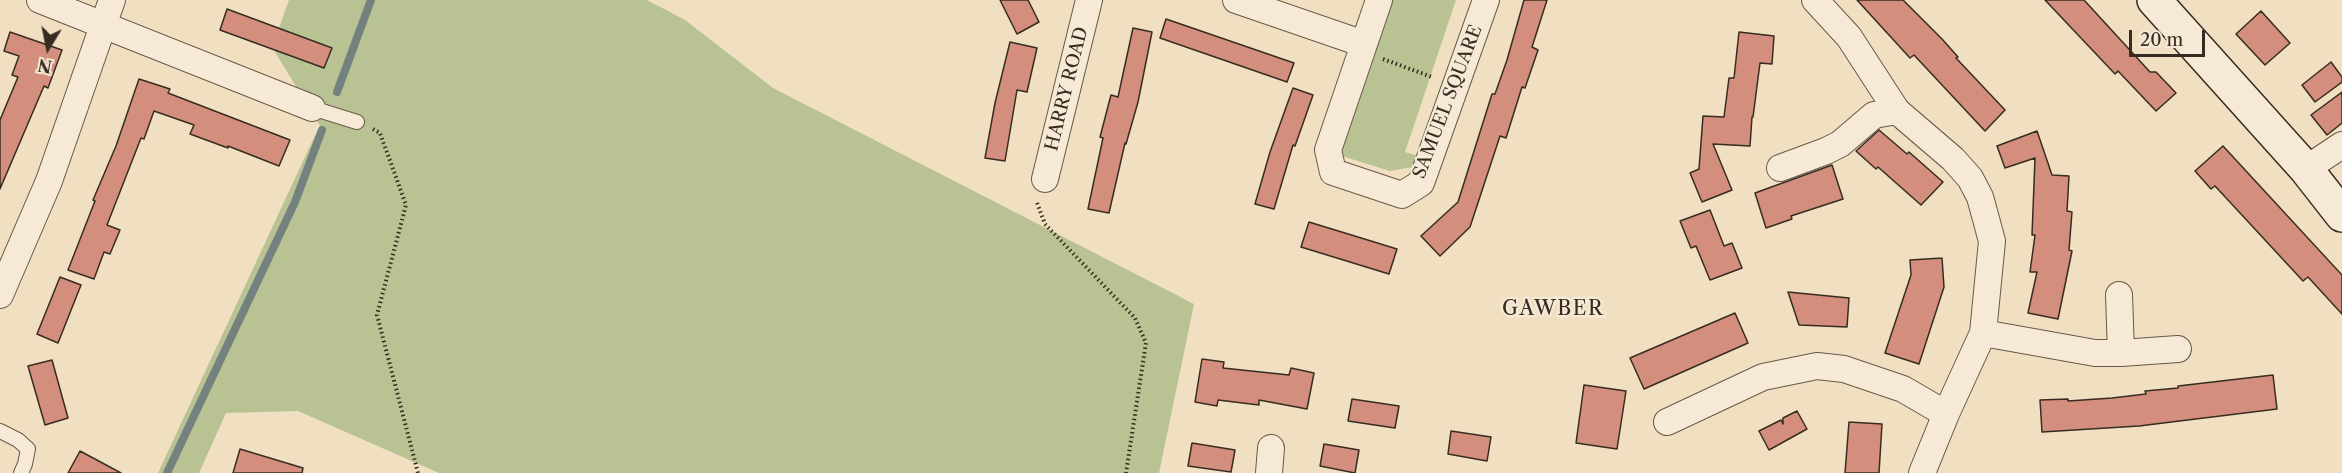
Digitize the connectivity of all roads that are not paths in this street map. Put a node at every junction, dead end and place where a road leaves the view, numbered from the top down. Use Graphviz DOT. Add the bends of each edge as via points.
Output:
graph roads {
  1 [pos="40,0"];
  2 [pos="112,0"];
  3 [pos="1089,0"];
  4 [pos="1236,0"];
  5 [pos="1378,0"];
  6 [pos="1486,0"];
  7 [pos="1815,0"];
  8 [pos="2154,0"];
  9 [pos="104,24"];
  10 [pos="1363,47"];
  11 [pos="312,108"];
  12 [pos="1897,111"];
  13 [pos="357,122"];
  14 [pos="2342,145"];
  15 [pos="1780,168"];
  16 [pos="2306,170"];
  17 [pos="1045,179"];
  18 [pos="2342,215"];
  19 [pos="0,295"];
  20 [pos="2119,295"];
  21 [pos="1983,333"];
  22 [pos="2178,349"];
  23 [pos="2121,353"];
  24 [pos="1946,414"];
  25 [pos="1667,422"];
  26 [pos="0,431"];
  27 [pos="21,473"];
  28 [pos="1922,473"];
  1 -- 9 [label="street"];
  2 -- 9 [label="street"];
  3 -- 17 [label="street, HARRY ROAD"];
  4 -- 10 [label="street"];
  5 -- 10 [label="street, SAMUEL SQUARE"];
  6 -- 10 [label="street, SAMUEL SQUARE" via="1420,183 1402,195 1333,172 1328,150"];
  7 -- 12 [label="street" via="1849,37"];
  8 -- 16 [label="street"];
  9 -- 11 [label="street"];
  9 -- 19 [label="street" via="49,181"];
  11 -- 13 [label="lane"];
  12 -- 15 [label="street" via="1874,115 1840,144"];
  12 -- 21 [label="street" via="1953,159 1980,197 1992,241"];
  14 -- 16 [label="street"];
  16 -- 18 [label="street"];
  20 -- 23 [label="street"];
  21 -- 23 [label="street" via="2095,353"];
  21 -- 24 [label="street"];
  22 -- 23 [label="street"];
  24 -- 25 [label="street" via="1903,389 1844,369 1817,366 1763,377"];
  24 -- 28 [label="street"];
  26 -- 27 [label="lane" via="28,450"];
}
